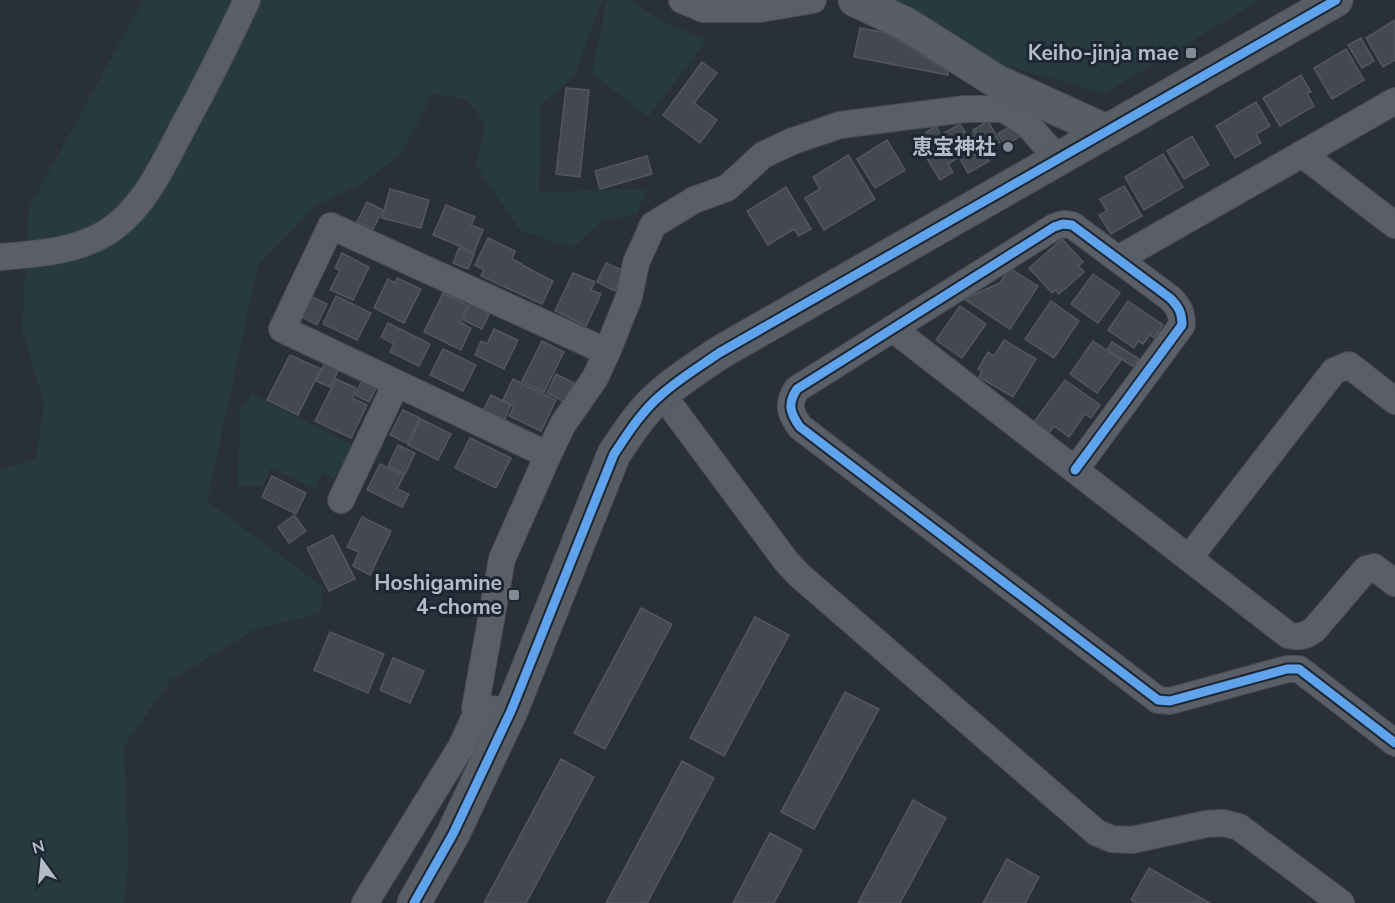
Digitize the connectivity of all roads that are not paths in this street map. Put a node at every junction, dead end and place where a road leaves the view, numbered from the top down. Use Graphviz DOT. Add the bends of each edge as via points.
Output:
graph roads {
  1 [pos="247,0"];
  2 [pos="682,0"];
  3 [pos="813,0"];
  4 [pos="855,0"];
  5 [pos="1336,0"];
  6 [pos="1395,101"];
  7 [pos="1106,131"];
  8 [pos="1302,154"];
  9 [pos="1058,159"];
  10 [pos="1395,225"];
  11 [pos="0,257"];
  12 [pos="1118,259"];
  13 [pos="892,329"];
  14 [pos="607,352"];
  15 [pos="396,384"];
  16 [pos="662,394"];
  17 [pos="1395,400"];
  18 [pos="548,455"];
  19 [pos="1075,470"];
  20 [pos="341,500"];
  21 [pos="1189,558"];
  22 [pos="1395,583"];
  23 [pos="511,711"];
  24 [pos="1395,743"];
  25 [pos="365,903"];
  26 [pos="414,903"];
  27 [pos="1341,903"];
  1 -- 11 [label="street" via="155,180 132,211 106,233 83,243 55,252"];
  2 -- 3 [label="street" via="703,9 759,9"];
  4 -- 7 [label="street" via="906,24 996,81"];
  5 -- 7 [label="street"];
  6 -- 8 [label="street"];
  7 -- 9 [label="street"];
  8 -- 10 [label="street"];
  8 -- 12 [label="street"];
  9 -- 14 [label="street" via="1028,125 1004,109 965,109 840,124 793,141 763,155 727,188 694,200 652,225"];
  9 -- 16 [label="street" via="718,353"];
  12 -- 13 [label="street" via="1072,225 1063,224"];
  12 -- 19 [label="street" via="1179,307 1182,326"];
  13 -- 19 [label="street"];
  13 -- 24 [label="street" via="797,389 791,407 800,427 1158,700 1170,701 1299,669"];
  14 -- 15 [label="street" via="331,226 282,329"];
  14 -- 18 [label="street"];
  15 -- 18 [label="street"];
  15 -- 20 [label="street"];
  16 -- 23 [label="street" via="614,454"];
  16 -- 27 [label="street" via="799,575 1097,833 1132,840 1206,824 1239,827"];
  17 -- 21 [label="street" via="1349,365 1334,370"];
  18 -- 23 [label="street" via="502,559 474,708"];
  19 -- 21 [label="street"];
  21 -- 22 [label="street" via="1288,635 1298,638 1314,630 1365,569 1374,567"];
  23 -- 25 [label="street" via="475,717 461,747"];
  23 -- 26 [label="street" via="453,834"];
}
